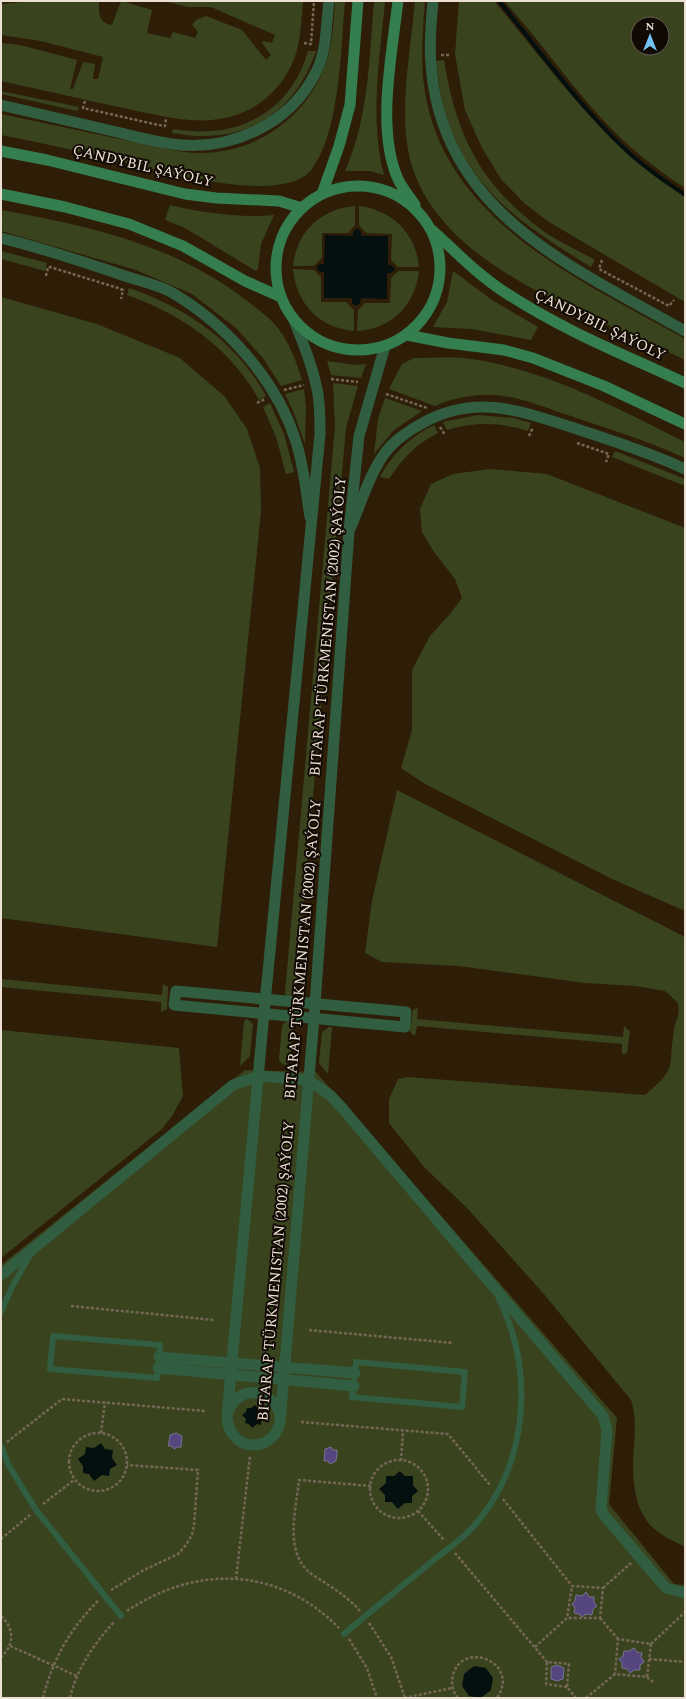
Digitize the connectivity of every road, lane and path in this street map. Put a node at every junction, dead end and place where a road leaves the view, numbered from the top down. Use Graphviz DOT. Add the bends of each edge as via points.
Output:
graph roads {
  1 [pos="314,1"];
  2 [pos="328,1"];
  3 [pos="358,1"];
  4 [pos="398,1"];
  5 [pos="433,1"];
  6 [pos="304,43"];
  7 [pos="85,101"];
  8 [pos="1,105"];
  9 [pos="166,119"];
  10 [pos="1,151"];
  11 [pos="1,194"];
  12 [pos="322,194"];
  13 [pos="302,208"];
  14 [pos="420,214"];
  15 [pos="430,228"];
  16 [pos="1,238"];
  17 [pos="602,260"];
  18 [pos="46,276"];
  19 [pos="281,297"];
  20 [pos="121,299"];
  21 [pos="674,300"];
  22 [pos="293,318"];
  23 [pos="685,331"];
  24 [pos="407,335"];
  25 [pos="385,346"];
  26 [pos="331,379"];
  27 [pos="358,382"];
  28 [pos="685,383"];
  29 [pos="304,385"];
  30 [pos="282,390"];
  31 [pos="386,394"];
  32 [pos="430,409"];
  33 [pos="685,424"];
  34 [pos="535,428"];
  35 [pos="529,436"];
  36 [pos="571,441"];
  37 [pos="606,462"];
  38 [pos="685,469"];
  39 [pos="312,527"];
  40 [pos="349,531"];
  41 [pos="266,999"];
  42 [pos="315,1003"];
  43 [pos="264,1013"];
  44 [pos="314,1018"];
  45 [pos="259,1076"];
  46 [pos="308,1080"];
  47 [pos="33,1250"];
  48 [pos="1,1275"];
  49 [pos="491,1283"];
  50 [pos="71,1306"];
  51 [pos="1,1312"];
  52 [pos="214,1320"];
  53 [pos="309,1330"];
  54 [pos="453,1343"];
  55 [pos="159,1363"];
  56 [pos="232,1363"];
  57 [pos="284,1368"];
  58 [pos="355,1373"];
  59 [pos="231,1375"];
  60 [pos="282,1380"];
  61 [pos="354,1386"];
  62 [pos="105,1402"];
  63 [pos="205,1411"];
  64 [pos="227,1416"];
  65 [pos="280,1422"];
  66 [pos="301,1422"];
  67 [pos="403,1431"];
  68 [pos="101,1433"];
  69 [pos="251,1445"];
  70 [pos="1,1446"];
  71 [pos="401,1461"];
  72 [pos="127,1465"];
  73 [pos="371,1486"];
  74 [pos="497,1493"];
  75 [pos="418,1511"];
  76 [pos="450,1546"];
  77 [pos="639,1556"];
  78 [pos="236,1579"];
  79 [pos="572,1586"];
  80 [pos="603,1588"];
  81 [pos="685,1593"];
  82 [pos="105,1596"];
  83 [pos="685,1612"];
  84 [pos="1,1616"];
  85 [pos="121,1616"];
  86 [pos="364,1617"];
  87 [pos="567,1618"];
  88 [pos="600,1618"];
  89 [pos="344,1634"];
  90 [pos="618,1639"];
  91 [pos="650,1644"];
  92 [pos="10,1646"];
  93 [pos="535,1647"];
  94 [pos="1,1657"];
  95 [pos="649,1659"];
  96 [pos="547,1662"];
  97 [pos="685,1662"];
  98 [pos="53,1665"];
  99 [pos="615,1674"];
  100 [pos="77,1676"];
  101 [pos="647,1677"];
  102 [pos="653,1682"];
  103 [pos="567,1687"];
  104 [pos="452,1688"];
  105 [pos="43,1698"];
  106 [pos="70,1698"];
  107 [pos="377,1698"];
  108 [pos="404,1698"];
  109 [pos="458,1698"];
  110 [pos="497,1698"];
  111 [pos="576,1698"];
  112 [pos="586,1698"];
  1 -- 6 [label="path" via="311,44"];
  2 -- 8 [label="street" via="323,52 317,72 293,106 252,134 202,146 172,144"];
  3 -- 12 [label="main road" via="350,105"];
  4 -- 14 [label="main road" via="387,107 389,146 398,179"];
  5 -- 23 [label="street" via="431,66 442,121 451,145 468,176 485,198 512,225 546,250"];
  7 -- 9 [label="path" via="83,108 165,126"];
  10 -- 13 [label="main road, ÇANDYBIL ŞAÝOLY" via="185,194 279,201"];
  11 -- 19 [label="main road" via="65,206 129,224 183,246 245,282"];
  12 -- 13 [label="main road"];
  12 -- 14 [label="main road" via="364,186 385,191 404,200"];
  13 -- 19 [label="main road" via="287,227 278,249 276,273"];
  14 -- 15 [label="main road"];
  15 -- 24 [label="main road" via="439,250 441,274 436,297 424,318"];
  15 -- 28 [label="main road, ÇANDYBIL ŞAÝOLY" via="472,268 505,293 555,323"];
  16 -- 39 [label="street, BITARAP TÜRKMENISTAN (2002) ŞAÝOLY" via="50,250 170,292 220,328 248,356 286,415 302,464"];
  17 -- 21 [label="path" via="599,269 670,306"];
  18 -- 20 [label="path" via="50,267 123,290"];
  19 -- 22 [label="main road"];
  22 -- 25 [label="main road" via="311,336 334,347 360,350"];
  22 -- 39 [label="street, BITARAP TÜRKMENISTAN (2002) ŞAÝOLY" via="307,351 318,396 320,434"];
  24 -- 25 [label="main road"];
  24 -- 33 [label="main road" via="504,350 533,358 604,386"];
  25 -- 40 [label="street, BITARAP TÜRKMENISTAN (2002) ŞAÝOLY" via="360,436"];
  26 -- 27 [label="path"];
  29 -- 30 [label="path"];
  31 -- 32 [label="path"];
  34 -- 35 [label="path" via="533,427"];
  36 -- 37 [label="path" via="609,454"];
  38 -- 40 [label="street" via="634,448 521,411 485,406 469,407 434,417 395,441 380,459"];
  39 -- 41 [label="street, BITARAP TÜRKMENISTAN (2002) ŞAÝOLY"];
  40 -- 42 [label="street, BITARAP TÜRKMENISTAN (2002) ŞAÝOLY"];
  41 -- 42 [label="street"];
  41 -- 43 [label="street, BITARAP TÜRKMENISTAN (2002) ŞAÝOLY"];
  41 -- 43 [label="street" via="176,991 174,1005"];
  42 -- 44 [label="street, BITARAP TÜRKMENISTAN (2002) ŞAÝOLY"];
  42 -- 44 [label="street" via="406,1012 405,1027"];
  43 -- 44 [label="street"];
  43 -- 45 [label="street, BITARAP TÜRKMENISTAN (2002) ŞAÝOLY"];
  44 -- 46 [label="street, BITARAP TÜRKMENISTAN (2002) ŞAÝOLY"];
  45 -- 46 [label="street"];
  45 -- 47 [label="street" via="234,1085"];
  45 -- 56 [label="street, BITARAP TÜRKMENISTAN (2002) ŞAÝOLY"];
  46 -- 49 [label="street" via="330,1095 343,1109"];
  46 -- 57 [label="street, BITARAP TÜRKMENISTAN (2002) ŞAÝOLY"];
  47 -- 48 [label="street"];
  47 -- 51 [label="lane"];
  49 -- 74 [label="lane" via="506,1314 515,1341 522,1390 517,1441"];
  49 -- 77 [label="street" via="603,1416 607,1430 601,1509"];
  50 -- 52 [label="path"];
  53 -- 54 [label="path"];
  55 -- 55 [label="lane" via="157,1378 50,1369 53,1336 160,1345"];
  55 -- 56 [label="street"];
  55 -- 59 [label="street"];
  56 -- 57 [label="street"];
  56 -- 59 [label="street, BITARAP TÜRKMENISTAN (2002) ŞAÝOLY"];
  57 -- 58 [label="street"];
  57 -- 60 [label="street, BITARAP TÜRKMENISTAN (2002) ŞAÝOLY"];
  58 -- 61 [label="lane"];
  58 -- 61 [label="lane" via="356,1362 465,1372 462,1407 352,1397"];
  59 -- 60 [label="street"];
  59 -- 64 [label="street, BITARAP TÜRKMENISTAN (2002) ŞAÝOLY"];
  60 -- 61 [label="street"];
  60 -- 65 [label="street, BITARAP TÜRKMENISTAN (2002) ŞAÝOLY"];
  62 -- 63 [label="path"];
  62 -- 68 [label="path"];
  62 -- 70 [label="path" via="62,1399"];
  64 -- 65 [label="street" via="237,1398 256,1392 274,1402 280,1415"];
  64 -- 69 [label="street, BITARAP TÜRKMENISTAN (2002) ŞAÝOLY" via="229,1429 233,1435"];
  65 -- 69 [label="street, BITARAP TÜRKMENISTAN (2002) ŞAÝOLY" via="270,1439 258,1445"];
  66 -- 67 [label="path"];
  67 -- 71 [label="path"];
  67 -- 74 [label="path" via="448,1434"];
  68 -- 72 [label="path" via="121,1444 127,1457"];
  68 -- 72 [label="path" via="80,1439 70,1451 68,1466 74,1480 86,1490 102,1491 116,1485 125,1473"];
  69 -- 78 [label="path"];
  70 -- 82 [label="lane" via="9,1466 36,1510"];
  71 -- 73 [label="path" via="392,1462 378,1469"];
  71 -- 75 [label="path" via="420,1470 427,1483 426,1498"];
  72 -- 82 [label="path" via="198,1470 193,1530 186,1545 178,1554 127,1579"];
  73 -- 75 [label="path" via="371,1498 385,1514 398,1518"];
  73 -- 86 [label="path" via="298,1480 294,1530 294,1544 303,1566 344,1596"];
  74 -- 76 [label="lane" via="472,1527"];
  74 -- 79 [label="path"];
  75 -- 76 [label="path"];
  76 -- 86 [label="lane"];
  76 -- 93 [label="path"];
  77 -- 80 [label="path"];
  77 -- 81 [label="street" via="666,1588"];
  78 -- 85 [label="path" via="203,1580 171,1587 141,1602"];
  78 -- 89 [label="path" via="269,1585 299,1597 327,1616"];
  79 -- 80 [label="path"];
  79 -- 87 [label="path"];
  80 -- 88 [label="path"];
  82 -- 85 [label="lane"];
  82 -- 98 [label="path" via="83,1617"];
  83 -- 91 [label="path"];
  84 -- 92 [label="path" via="12,1633"];
  85 -- 100 [label="path" via="93,1646"];
  86 -- 89 [label="lane"];
  86 -- 108 [label="path" via="391,1657"];
  87 -- 88 [label="path"];
  87 -- 93 [label="path"];
  88 -- 90 [label="path"];
  89 -- 107 [label="path" via="367,1668"];
  90 -- 91 [label="path"];
  90 -- 99 [label="path"];
  91 -- 95 [label="path"];
  92 -- 94 [label="path"];
  92 -- 98 [label="path"];
  93 -- 96 [label="path"];
  95 -- 97 [label="path"];
  95 -- 101 [label="path"];
  96 -- 103 [label="path" via="546,1684"];
  96 -- 103 [label="path" via="569,1664"];
  98 -- 100 [label="path"];
  98 -- 105 [label="path"];
  99 -- 101 [label="path"];
  99 -- 112 [label="path"];
  100 -- 106 [label="path"];
  101 -- 102 [label="path"];
  103 -- 111 [label="path"];
  104 -- 108 [label="path"];
  104 -- 109 [label="path"];
  104 -- 110 [label="path" via="452,1680 458,1665 471,1657 479,1657 493,1662 501,1673 502,1687"];
}
